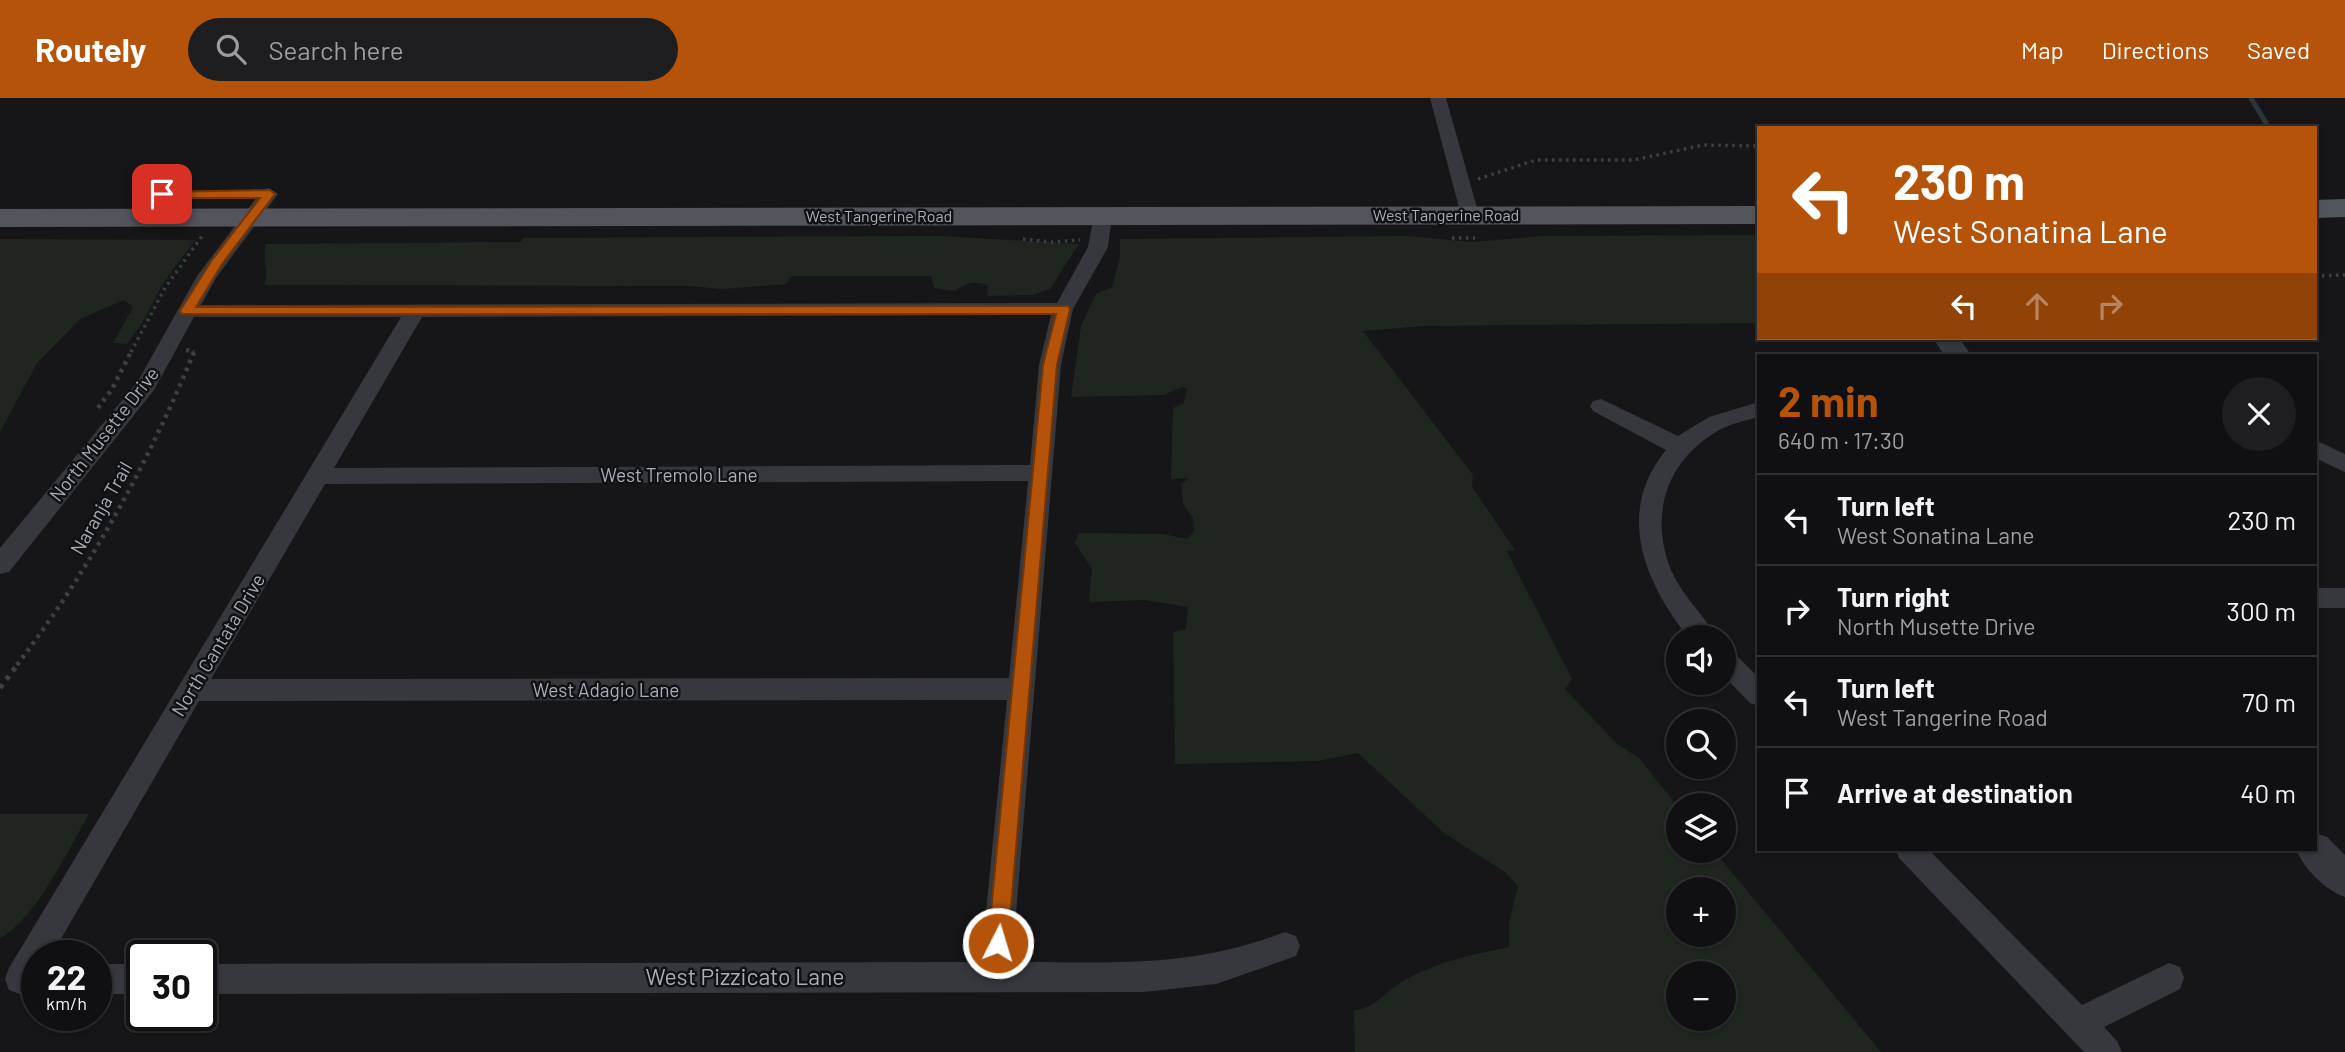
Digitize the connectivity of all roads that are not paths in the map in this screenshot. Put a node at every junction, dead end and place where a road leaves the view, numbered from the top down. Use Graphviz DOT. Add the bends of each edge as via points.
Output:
graph roads {
  1 [pos="1438,98"];
  2 [pos="2345,184"];
  3 [pos="2317,185"];
  4 [pos="1757,192"];
  5 [pos="270,194"];
  6 [pos="0,195"];
  7 [pos="1466,196"];
  8 [pos="2345,208"];
  9 [pos="2317,209"];
  10 [pos="1103,215"];
  11 [pos="1757,215"];
  12 [pos="251,217"];
  13 [pos="0,218"];
  14 [pos="1063,309"];
  15 [pos="187,311"];
  16 [pos="415,311"];
  17 [pos="1601,406"];
  18 [pos="1757,409"];
  19 [pos="1678,446"];
  20 [pos="2317,449"];
  21 [pos="2345,464"];
  22 [pos="1040,473"];
  23 [pos="317,476"];
  24 [pos="0,565"];
  25 [pos="2317,598"];
  26 [pos="2345,598"];
  27 [pos="1694,625"];
  28 [pos="1736,671"];
  29 [pos="1021,689"];
  30 [pos="191,691"];
  31 [pos="1757,693"];
  32 [pos="1911,851"];
  33 [pos="2316,851"];
  34 [pos="2345,880"];
  35 [pos="1284,946"];
  36 [pos="995,977"];
  37 [pos="2169,978"];
  38 [pos="19,979"];
  39 [pos="217,979"];
  40 [pos="2078,1023"];
  41 [pos="2106,1052"];
  1 -- 7 [label="street"];
  2 -- 3 [label="main road"];
  4 -- 7 [label="main road, West Tangerine Road"];
  5 -- 6 [label="main road, West Tangerine Road"];
  5 -- 7 [label="main road, West Tangerine Road"];
  5 -- 12 [label="street, North Musette Drive"];
  7 -- 10 [label="main road, West Tangerine Road"];
  7 -- 11 [label="main road, West Tangerine Road"];
  8 -- 9 [label="main road"];
  10 -- 12 [label="main road, West Tangerine Road"];
  10 -- 14 [label="street" via="1098,247"];
  12 -- 13 [label="main road, West Tangerine Road"];
  12 -- 15 [label="street, North Musette Drive"];
  14 -- 16 [label="street"];
  14 -- 22 [label="street" via="1050,365"];
  15 -- 16 [label="street"];
  15 -- 24 [label="street, North Musette Drive" via="146,385"];
  16 -- 23 [label="street, North Cantata Drive"];
  17 -- 19 [label="street"];
  18 -- 19 [label="street" via="1704,426"];
  19 -- 27 [label="street" via="1650,501 1649,526 1668,589"];
  20 -- 21 [label="street"];
  22 -- 23 [label="street, West Tremolo Lane"];
  22 -- 29 [label="street"];
  23 -- 30 [label="street, North Cantata Drive"];
  25 -- 26 [label="street"];
  28 -- 31 [label="street"];
  29 -- 30 [label="street, West Adagio Lane"];
  29 -- 36 [label="street"];
  30 -- 38 [label="street, North Cantata Drive"];
  32 -- 40 [label="street"];
  33 -- 34 [label="street"];
  35 -- 36 [label="street, West Pizzicato Lane" via="1203,973"];
  36 -- 39 [label="street, West Pizzicato Lane"];
  37 -- 40 [label="street"];
  40 -- 41 [label="street"];
}
